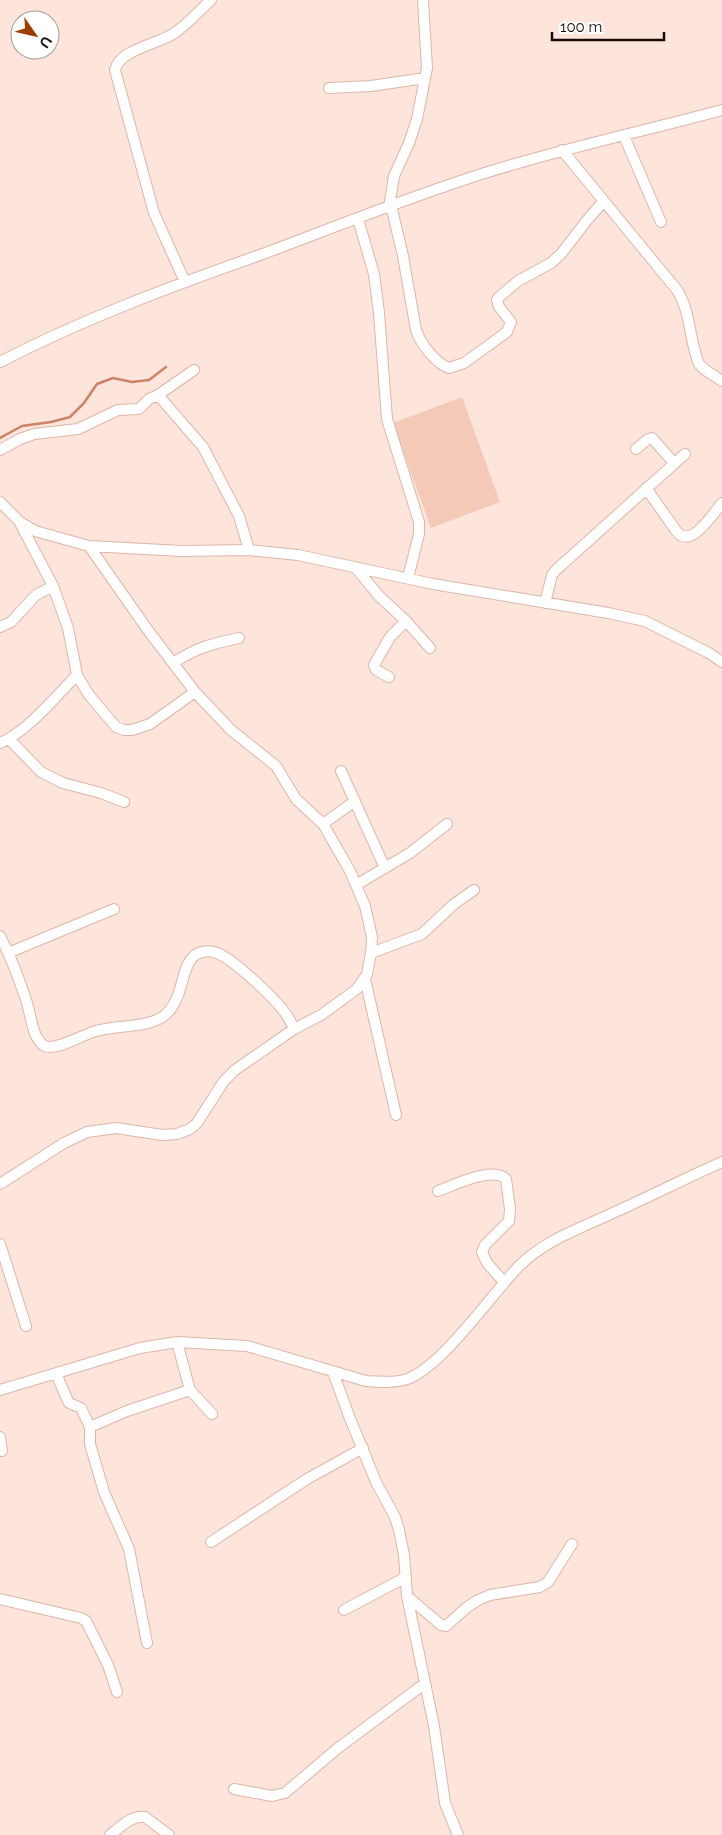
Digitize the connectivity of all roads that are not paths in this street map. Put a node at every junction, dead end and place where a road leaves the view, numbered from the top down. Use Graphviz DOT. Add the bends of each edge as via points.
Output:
graph roads {
  1 [pos="211,0"];
  2 [pos="423,0"];
  3 [pos="425,78"];
  4 [pos="330,88"];
  5 [pos="722,110"];
  6 [pos="624,136"];
  7 [pos="562,150"];
  8 [pos="603,202"];
  9 [pos="391,206"];
  10 [pos="358,219"];
  11 [pos="661,222"];
  12 [pos="185,282"];
  13 [pos="0,362"];
  14 [pos="194,370"];
  15 [pos="722,381"];
  16 [pos="158,395"];
  17 [pos="636,449"];
  18 [pos="0,450"];
  19 [pos="685,454"];
  20 [pos="674,463"];
  21 [pos="646,488"];
  22 [pos="0,502"];
  23 [pos="722,504"];
  24 [pos="20,522"];
  25 [pos="90,546"];
  26 [pos="249,550"];
  27 [pos="355,567"];
  28 [pos="408,578"];
  29 [pos="53,586"];
  30 [pos="545,603"];
  31 [pos="406,621"];
  32 [pos="0,628"];
  33 [pos="239,638"];
  34 [pos="430,648"];
  35 [pos="722,662"];
  36 [pos="173,663"];
  37 [pos="77,675"];
  38 [pos="389,678"];
  39 [pos="195,692"];
  40 [pos="4,741"];
  41 [pos="341,771"];
  42 [pos="355,801"];
  43 [pos="124,802"];
  44 [pos="323,824"];
  45 [pos="447,824"];
  46 [pos="385,868"];
  47 [pos="356,884"];
  48 [pos="474,890"];
  49 [pos="114,909"];
  50 [pos="0,936"];
  51 [pos="8,953"];
  52 [pos="372,953"];
  53 [pos="365,979"];
  54 [pos="294,1029"];
  55 [pos="396,1114"];
  56 [pos="722,1162"];
  57 [pos="0,1184"];
  58 [pos="438,1191"];
  59 [pos="0,1244"];
  60 [pos="504,1282"];
  61 [pos="26,1326"];
  62 [pos="178,1342"];
  63 [pos="333,1372"];
  64 [pos="56,1374"];
  65 [pos="0,1390"];
  66 [pos="190,1390"];
  67 [pos="212,1414"];
  68 [pos="90,1427"];
  69 [pos="0,1437"];
  70 [pos="363,1448"];
  71 [pos="2,1451"];
  72 [pos="211,1542"];
  73 [pos="572,1544"];
  74 [pos="406,1577"];
  75 [pos="407,1596"];
  76 [pos="0,1599"];
  77 [pos="344,1610"];
  78 [pos="147,1643"];
  79 [pos="424,1684"];
  80 [pos="117,1692"];
  81 [pos="234,1789"];
  82 [pos="110,1835"];
  83 [pos="169,1835"];
  84 [pos="458,1835"];
  1 -- 12 [label="street" via="173,34 123,57 114,70 154,213"];
  2 -- 3 [label="street"];
  3 -- 4 [label="street"];
  3 -- 9 [label="street" via="409,143 390,191"];
  5 -- 6 [label="street"];
  6 -- 7 [label="street"];
  6 -- 11 [label="street"];
  7 -- 8 [label="street"];
  7 -- 9 [label="street" via="486,172"];
  8 -- 9 [label="street" via="551,263 518,281 499,297 499,307 511,322 507,332 464,363 450,368 438,361 418,336"];
  8 -- 15 [label="street" via="677,290 687,314 699,364"];
  9 -- 10 [label="street"];
  10 -- 12 [label="street"];
  10 -- 28 [label="street" via="374,274 387,419 419,522"];
  12 -- 13 [label="street"];
  14 -- 16 [label="street"];
  16 -- 18 [label="street" via="139,409 118,410 78,429 34,434"];
  16 -- 26 [label="street" via="203,447 239,516"];
  17 -- 20 [label="street" via="652,438"];
  19 -- 20 [label="street"];
  20 -- 21 [label="street"];
  21 -- 23 [label="street" via="679,535 684,537 699,531"];
  21 -- 30 [label="street" via="556,570"];
  22 -- 24 [label="street"];
  24 -- 25 [label="street" via="42,534"];
  24 -- 29 [label="street"];
  25 -- 26 [label="street" via="181,551"];
  25 -- 36 [label="street"];
  26 -- 27 [label="street" via="298,555"];
  27 -- 28 [label="street"];
  27 -- 31 [label="street"];
  28 -- 30 [label="street"];
  29 -- 32 [label="street" via="36,595 11,622"];
  29 -- 37 [label="street" via="68,628"];
  30 -- 35 [label="street" via="645,621"];
  31 -- 34 [label="street"];
  31 -- 38 [label="street" via="390,637 374,665"];
  33 -- 36 [label="street" via="200,648"];
  36 -- 39 [label="street"];
  37 -- 39 [label="street" via="102,711 116,727 124,730 150,724"];
  37 -- 40 [label="street" via="40,713"];
  39 -- 44 [label="street" via="231,730 276,766 296,799"];
  40 -- 43 [label="street" via="40,772"];
  41 -- 42 [label="street"];
  42 -- 44 [label="street"];
  42 -- 46 [label="street"];
  44 -- 47 [label="street"];
  45 -- 46 [label="street"];
  46 -- 47 [label="street"];
  47 -- 52 [label="street" via="370,922"];
  48 -- 52 [label="street" via="422,934"];
  49 -- 51 [label="street"];
  50 -- 51 [label="street"];
  51 -- 54 [label="street" via="38,1039 46,1047 110,1027 158,1020 171,1010 191,959 201,952 211,951 230,961 275,1000"];
  52 -- 53 [label="street"];
  53 -- 54 [label="street" via="357,989"];
  53 -- 55 [label="street"];
  54 -- 57 [label="street" via="229,1075 197,1123 190,1128 177,1134 162,1135 116,1128 87,1132"];
  56 -- 60 [label="street" via="570,1233 542,1249"];
  58 -- 60 [label="street" via="481,1176 497,1174 506,1179 509,1221 482,1252"];
  59 -- 61 [label="street"];
  60 -- 63 [label="street" via="441,1355 420,1374 386,1382 366,1381"];
  62 -- 63 [label="street" via="247,1346"];
  62 -- 64 [label="street" via="140,1348"];
  62 -- 66 [label="street"];
  63 -- 70 [label="street"];
  64 -- 65 [label="street"];
  64 -- 68 [label="street" via="69,1403 81,1408"];
  66 -- 67 [label="street"];
  66 -- 68 [label="street"];
  68 -- 78 [label="street" via="90,1444 104,1492 130,1549"];
  69 -- 71 [label="street"];
  70 -- 72 [label="street" via="307,1478"];
  70 -- 74 [label="street" via="397,1523"];
  73 -- 75 [label="street" via="548,1582 540,1588 490,1595 466,1608 446,1626"];
  74 -- 75 [label="street"];
  74 -- 77 [label="street"];
  75 -- 79 [label="street"];
  76 -- 80 [label="street" via="86,1620"];
  79 -- 81 [label="street" via="338,1748 285,1793 272,1796"];
  79 -- 84 [label="street" via="434,1726 445,1803"];
  82 -- 83 [label="street" via="130,1819 141,1816"];
}
